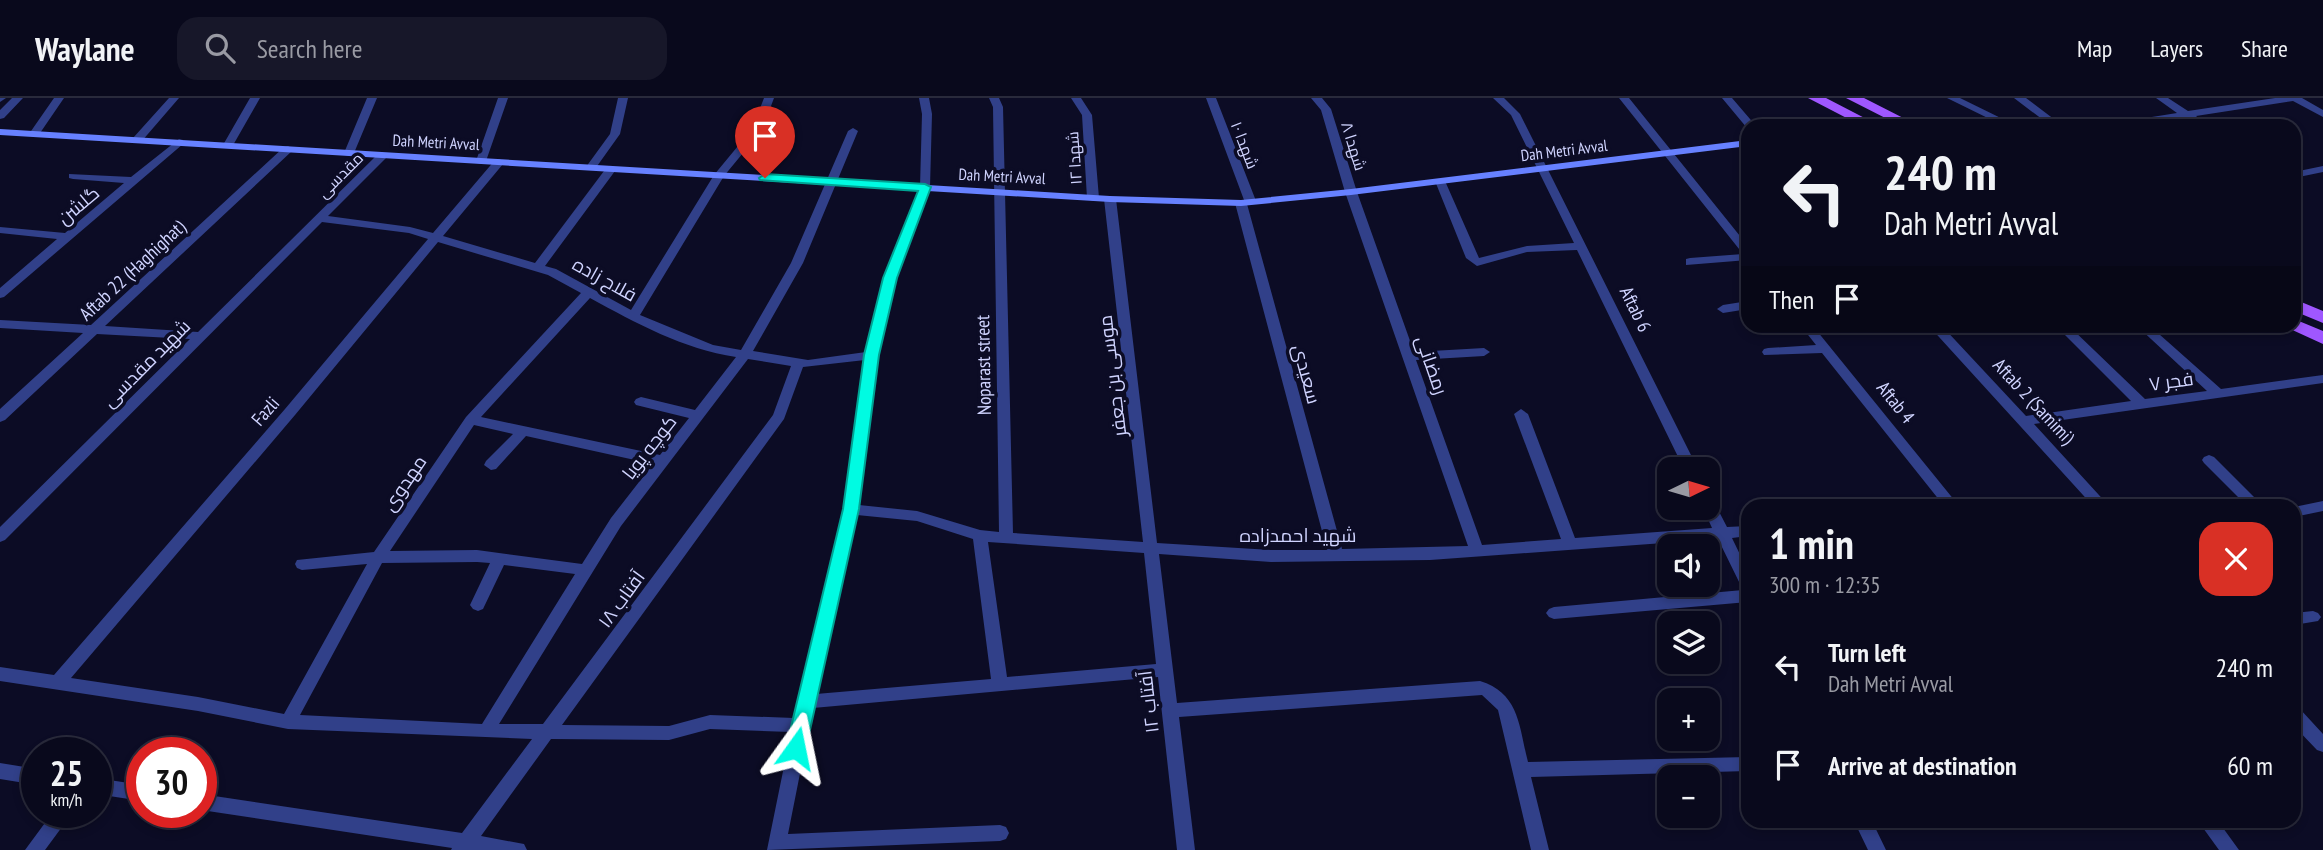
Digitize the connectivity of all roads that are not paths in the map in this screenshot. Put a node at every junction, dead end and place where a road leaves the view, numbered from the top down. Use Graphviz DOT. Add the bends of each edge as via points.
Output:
graph roads {
  1 [pos="19,98"];
  2 [pos="59,98"];
  3 [pos="174,98"];
  4 [pos="255,98"];
  5 [pos="372,98"];
  6 [pos="503,98"];
  7 [pos="624,98"];
  8 [pos="769,98"];
  9 [pos="924,98"];
  10 [pos="994,98"];
  11 [pos="1076,98"];
  12 [pos="1211,98"];
  13 [pos="1315,98"];
  14 [pos="1498,98"];
  15 [pos="1517,98"];
  16 [pos="1624,98"];
  17 [pos="1727,98"];
  18 [pos="1815,98"];
  19 [pos="1853,98"];
  20 [pos="1952,98"];
  21 [pos="2019,98"];
  22 [pos="2161,98"];
  23 [pos="2291,98"];
  24 [pos="1515,114"];
  25 [pos="2323,114"];
  26 [pos="2186,115"];
  27 [pos="0,116"];
  28 [pos="1745,119"];
  29 [pos="1858,119"];
  30 [pos="1897,119"];
  31 [pos="1997,119"];
  32 [pos="2048,119"];
  33 [pos="2160,119"];
  34 [pos="2192,119"];
  35 [pos="853,131"];
  36 [pos="0,132"];
  37 [pos="34,134"];
  38 [pos="137,140"];
  39 [pos="179,142"];
  40 [pos="1741,144"];
  41 [pos="228,145"];
  42 [pos="288,149"];
  43 [pos="349,153"];
  44 [pos="1667,153"];
  45 [pos="383,155"];
  46 [pos="481,161"];
  47 [pos="499,162"];
  48 [pos="591,167"];
  49 [pos="1543,168"];
  50 [pos="611,169"];
  51 [pos="2323,169"];
  52 [pos="2301,174"];
  53 [pos="719,175"];
  54 [pos="73,176"];
  55 [pos="134,181"];
  56 [pos="1440,181"];
  57 [pos="833,182"];
  58 [pos="925,187"];
  59 [pos="1002,192"];
  60 [pos="1351,192"];
  61 [pos="1093,198"];
  62 [pos="1110,199"];
  63 [pos="1245,202"];
  64 [pos="320,218"];
  65 [pos="0,230"];
  66 [pos="68,237"];
  67 [pos="437,238"];
  68 [pos="1582,246"];
  69 [pos="1741,246"];
  70 [pos="1741,256"];
  71 [pos="1690,262"];
  72 [pos="538,268"];
  73 [pos="588,292"];
  74 [pos="0,294"];
  75 [pos="1741,306"];
  76 [pos="2301,307"];
  77 [pos="1723,309"];
  78 [pos="634,317"];
  79 [pos="2323,318"];
  80 [pos="0,324"];
  81 [pos="2301,327"];
  82 [pos="94,329"];
  83 [pos="1813,333"];
  84 [pos="1942,333"];
  85 [pos="2069,333"];
  86 [pos="2151,333"];
  87 [pos="201,336"];
  88 [pos="2323,338"];
  89 [pos="1826,349"];
  90 [pos="1484,352"];
  91 [pos="1768,352"];
  92 [pos="745,354"];
  93 [pos="872,355"];
  94 [pos="1409,356"];
  95 [pos="798,363"];
  96 [pos="2323,379"];
  97 [pos="2219,394"];
  98 [pos="641,402"];
  99 [pos="2143,405"];
  100 [pos="1521,414"];
  101 [pos="698,415"];
  102 [pos="0,417"];
  103 [pos="471,420"];
  104 [pos="2024,421"];
  105 [pos="522,432"];
  106 [pos="1685,457"];
  107 [pos="2209,460"];
  108 [pos="663,461"];
  109 [pos="491,465"];
  110 [pos="1946,499"];
  111 [pos="2096,499"];
  112 [pos="2249,499"];
  113 [pos="2323,506"];
  114 [pos="851,509"];
  115 [pos="2301,511"];
  116 [pos="1716,520"];
  117 [pos="1741,532"];
  118 [pos="1722,533"];
  119 [pos="0,536"];
  120 [pos="980,536"];
  121 [pos="1006,538"];
  122 [pos="1570,544"];
  123 [pos="1152,549"];
  124 [pos="1477,551"];
  125 [pos="1336,555"];
  126 [pos="378,556"];
  127 [pos="500,559"];
  128 [pos="302,564"];
  129 [pos="586,570"];
  130 [pos="1741,572"];
  131 [pos="1741,597"];
  132 [pos="478,605"];
  133 [pos="1554,613"];
  134 [pos="2313,618"];
  135 [pos="2301,619"];
  136 [pos="1165,670"];
  137 [pos="0,674"];
  138 [pos="57,683"];
  139 [pos="1000,686"];
  140 [pos="806,702"];
  141 [pos="1170,711"];
  142 [pos="2301,721"];
  143 [pos="288,722"];
  144 [pos="800,725"];
  145 [pos="485,731"];
  146 [pos="548,732"];
  147 [pos="2322,743"];
  148 [pos="1741,764"];
  149 [pos="1522,770"];
  150 [pos="0,771"];
  151 [pos="21,774"];
  152 [pos="217,805"];
  153 [pos="51,828"];
  154 [pos="1866,828"];
  155 [pos="2213,828"];
  156 [pos="1000,833"];
  157 [pos="916,843"];
  158 [pos="777,846"];
  159 [pos="463,847"];
  160 [pos="34,850"];
  161 [pos="518,850"];
  162 [pos="1186,850"];
  163 [pos="1540,850"];
  164 [pos="1877,850"];
  165 [pos="2230,850"];
  1 -- 27 [label="street"];
  2 -- 37 [label="street"];
  3 -- 38 [label="street"];
  4 -- 41 [label="street"];
  5 -- 43 [label="street"];
  6 -- 46 [label="street"];
  7 -- 48 [label="street" via="615,134"];
  8 -- 53 [label="street" via="757,130"];
  9 -- 58 [label="street"];
  10 -- 59 [label="street, Noparast street"];
  11 -- 61 [label="street, شهدا ۱۲" via="1087,115"];
  12 -- 63 [label="street, شهدا ۱۰"];
  13 -- 60 [label="street, شهدا ۸" via="1326,109"];
  14 -- 24 [label="street, Aftab 6"];
  15 -- 24 [label="street"];
  16 -- 44 [label="street"];
  17 -- 28 [label="street"];
  18 -- 29 [label="main road"];
  19 -- 30 [label="main road"];
  20 -- 31 [label="street"];
  21 -- 32 [label="street"];
  22 -- 26 [label="street"];
  23 -- 25 [label="street"];
  23 -- 26 [label="street"];
  24 -- 49 [label="street, Aftab 6"];
  26 -- 33 [label="street"];
  26 -- 34 [label="street"];
  35 -- 57 [label="street, کوچه پویا"];
  36 -- 37 [label="main road, Dah Metri Avval"];
  37 -- 38 [label="main road, Dah Metri Avval"];
  38 -- 39 [label="main road, Dah Metri Avval"];
  39 -- 41 [label="main road, Dah Metri Avval"];
  39 -- 55 [label="street, گلشن"];
  40 -- 44 [label="main road, Dah Metri Avval"];
  41 -- 42 [label="main road, Dah Metri Avval"];
  42 -- 43 [label="main road, Dah Metri Avval"];
  42 -- 82 [label="street, Aftab 22 (Haghighat)"];
  43 -- 45 [label="main road, Dah Metri Avval"];
  44 -- 49 [label="main road, Dah Metri Avval"];
  44 -- 69 [label="street"];
  45 -- 46 [label="main road, Dah Metri Avval"];
  45 -- 64 [label="street, مقدسی"];
  46 -- 47 [label="main road, Dah Metri Avval"];
  47 -- 48 [label="main road, Dah Metri Avval"];
  47 -- 67 [label="street, Fazli"];
  48 -- 50 [label="main road, Dah Metri Avval"];
  49 -- 56 [label="main road, Dah Metri Avval"];
  49 -- 68 [label="street, Aftab 6"];
  50 -- 53 [label="main road, Dah Metri Avval"];
  50 -- 72 [label="street"];
  51 -- 52 [label="street"];
  53 -- 57 [label="main road, Dah Metri Avval"];
  53 -- 78 [label="street"];
  54 -- 55 [label="street"];
  55 -- 66 [label="street, گلشن"];
  56 -- 60 [label="main road, Dah Metri Avval"];
  56 -- 68 [label="street" via="1477,262 1527,249"];
  57 -- 58 [label="main road, Dah Metri Avval"];
  57 -- 92 [label="street, کوچه پویا" via="797,262"];
  58 -- 59 [label="main road, Dah Metri Avval"];
  58 -- 93 [label="street" via="890,278"];
  59 -- 61 [label="main road, Dah Metri Avval"];
  59 -- 121 [label="street, Noparast street"];
  60 -- 63 [label="main road, Dah Metri Avval"];
  60 -- 94 [label="street, رمضانی"];
  61 -- 62 [label="main road, Dah Metri Avval"];
  62 -- 63 [label="main road, Dah Metri Avval"];
  62 -- 123 [label="street, موسی بن جعفر"];
  63 -- 125 [label="street, سعیدی"];
  64 -- 67 [label="street, فلاح زاده"];
  64 -- 87 [label="street, شهید مقدسی"];
  65 -- 66 [label="street"];
  66 -- 74 [label="street, گلشن"];
  67 -- 72 [label="street, فلاح زاده"];
  67 -- 138 [label="street, Fazli"];
  68 -- 106 [label="street, Aftab 6"];
  70 -- 71 [label="street"];
  72 -- 73 [label="street, فلاح زاده"];
  73 -- 78 [label="street, فلاح زاده"];
  73 -- 103 [label="street, مهدوی"];
  75 -- 77 [label="street"];
  76 -- 79 [label="main road"];
  78 -- 92 [label="street, فلاح زاده" via="711,349"];
  80 -- 82 [label="street"];
  81 -- 88 [label="main road"];
  82 -- 87 [label="street"];
  82 -- 102 [label="street, Aftab 22 (Haghighat)"];
  83 -- 89 [label="street, Aftab 4"];
  84 -- 104 [label="street, Aftab 2 (Samimi)"];
  85 -- 99 [label="street"];
  86 -- 97 [label="street"];
  87 -- 119 [label="street, شهید مقدسی"];
  89 -- 91 [label="street"];
  89 -- 110 [label="street, Aftab 4"];
  90 -- 94 [label="street"];
  92 -- 95 [label="street, فلاح زاده"];
  92 -- 101 [label="street, کوچه پویا"];
  93 -- 95 [label="street, فلاح زاده"];
  93 -- 114 [label="street"];
  94 -- 124 [label="street, رمضانی"];
  95 -- 146 [label="street, آفتاب ۱۸" via="779,416"];
  96 -- 97 [label="street, فجر ۷"];
  97 -- 99 [label="street, فجر ۷"];
  98 -- 101 [label="street"];
  99 -- 104 [label="street, فجر ۷"];
  100 -- 122 [label="street"];
  101 -- 108 [label="street, کوچه پویا"];
  103 -- 105 [label="street"];
  103 -- 126 [label="street, مهدوی"];
  104 -- 111 [label="street, Aftab 2 (Samimi)"];
  105 -- 108 [label="street"];
  105 -- 109 [label="street"];
  107 -- 112 [label="street"];
  108 -- 129 [label="street, کوچه پویا"];
  113 -- 115 [label="street"];
  114 -- 120 [label="street, شهید احمدزاده" via="917,516"];
  114 -- 140 [label="street"];
  116 -- 118 [label="street"];
  117 -- 118 [label="street, شهید احمدزاده"];
  118 -- 122 [label="street, شهید احمدزاده"];
  118 -- 130 [label="street"];
  120 -- 121 [label="street, شهید احمدزاده"];
  120 -- 139 [label="street"];
  121 -- 123 [label="street, شهید احمدزاده"];
  122 -- 124 [label="street, شهید احمدزاده"];
  123 -- 125 [label="street, شهید احمدزاده"];
  123 -- 136 [label="street, آفتاب ۱۲"];
  124 -- 125 [label="street, شهید احمدزاده"];
  126 -- 127 [label="street"];
  126 -- 128 [label="street"];
  126 -- 143 [label="street, مهدوی"];
  127 -- 129 [label="street"];
  127 -- 132 [label="street"];
  129 -- 145 [label="street, کوچه پویا"];
  131 -- 133 [label="street"];
  134 -- 135 [label="street"];
  136 -- 139 [label="street"];
  136 -- 141 [label="street, آفتاب ۱۲"];
  137 -- 138 [label="street"];
  138 -- 143 [label="street"];
  139 -- 140 [label="street"];
  140 -- 144 [label="street"];
  141 -- 149 [label="street" via="1480,688 1496,695 1506,708"];
  141 -- 162 [label="street, آفتاب ۱۲"];
  142 -- 147 [label="street"];
  143 -- 145 [label="street"];
  144 -- 146 [label="street" via="710,722 669,733"];
  144 -- 158 [label="street"];
  145 -- 146 [label="street"];
  146 -- 159 [label="street, آفتاب ۱۸"];
  148 -- 149 [label="street"];
  149 -- 163 [label="street"];
  150 -- 151 [label="street"];
  152 -- 159 [label="street"];
  153 -- 160 [label="street"];
  154 -- 164 [label="street"];
  155 -- 165 [label="street"];
  156 -- 157 [label="street"];
  157 -- 158 [label="street"];
  159 -- 161 [label="street"];
}
